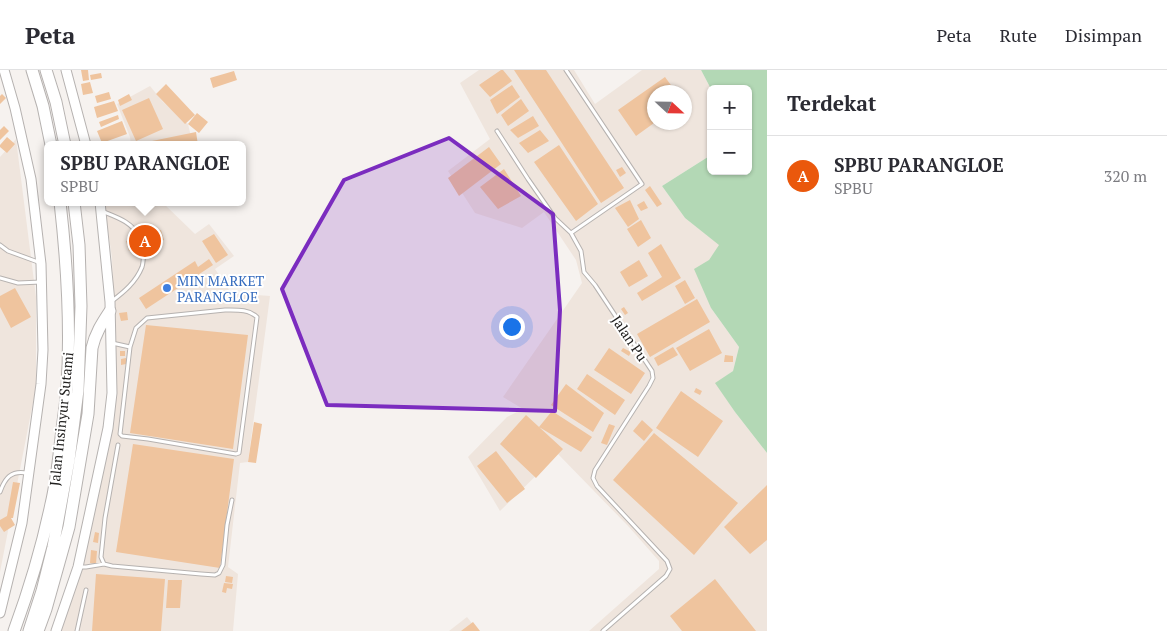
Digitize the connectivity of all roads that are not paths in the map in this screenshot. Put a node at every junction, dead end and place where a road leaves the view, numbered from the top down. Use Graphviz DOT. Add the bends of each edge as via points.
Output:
graph roads {
  1 [pos="4,70"];
  2 [pos="32,70"];
  3 [pos="46,70"];
  4 [pos="66,70"];
  5 [pos="566,70"];
  6 [pos="497,131"];
  7 [pos="50,141"];
  8 [pos="64,141"];
  9 [pos="85,141"];
  10 [pos="61,206"];
  11 [pos="74,206"];
  12 [pos="100,206"];
  13 [pos="571,233"];
  14 [pos="140,237"];
  15 [pos="0,246"];
  16 [pos="144,246"];
  17 [pos="41,264"];
  18 [pos="0,278"];
  19 [pos="42,282"];
  20 [pos="110,306"];
  21 [pos="111,342"];
  22 [pos="130,347"];
  23 [pos="118,445"];
  24 [pos="28,473"];
  25 [pos="0,492"];
  26 [pos="232,500"];
  27 [pos="104,564"];
  28 [pos="78,567"];
  29 [pos="3,589"];
  30 [pos="86,590"];
  31 [pos="0,613"];
  32 [pos="14,631"];
  33 [pos="28,631"];
  34 [pos="38,631"];
  35 [pos="56,631"];
  36 [pos="77,631"];
  37 [pos="604,631"];
  1 -- 17 [label="street" via="31,179"];
  2 -- 7 [label="highway"];
  3 -- 8 [label="highway"];
  4 -- 9 [label="street"];
  5 -- 13 [label="lane" via="642,184"];
  6 -- 13 [label="lane" via="555,218"];
  10 -- 32 [label="highway, Jalan Insinyur Sutami" via="68,304 67,387 51,503"];
  11 -- 33 [label="highway, Jalan Insinyur Sutami" via="82,306 78,390 53,547"];
  12 -- 14 [label="lane" via="128,223"];
  12 -- 20 [label="street"];
  13 -- 37 [label="lane, Jalan Pu" via="582,251 584,272 652,371 653,378 593,478 670,568 666,576"];
  15 -- 17 [label="lane"];
  16 -- 20 [label="lane" via="142,266 137,275"];
  17 -- 19 [label="street"];
  18 -- 19 [label="lane"];
  19 -- 24 [label="street" via="42,358"];
  20 -- 21 [label="street"];
  20 -- 34 [label="highway" via="92,348 88,414 69,527"];
  21 -- 22 [label="lane"];
  21 -- 28 [label="street" via="112,393 108,428"];
  22 -- 22 [label="lane" via="136,328 147,318 225,310 244,310 257,317 240,452 236,454 122,436"];
  23 -- 27 [label="lane" via="104,518 101,557"];
  24 -- 25 [label="lane" via="11,475 4,481"];
  24 -- 29 [label="street" via="22,523"];
  26 -- 27 [label="lane" via="223,565 219,573"];
  27 -- 28 [label="lane"];
  28 -- 35 [label="street"];
  29 -- 31 [label="street"];
  30 -- 36 [label="lane"];
}
